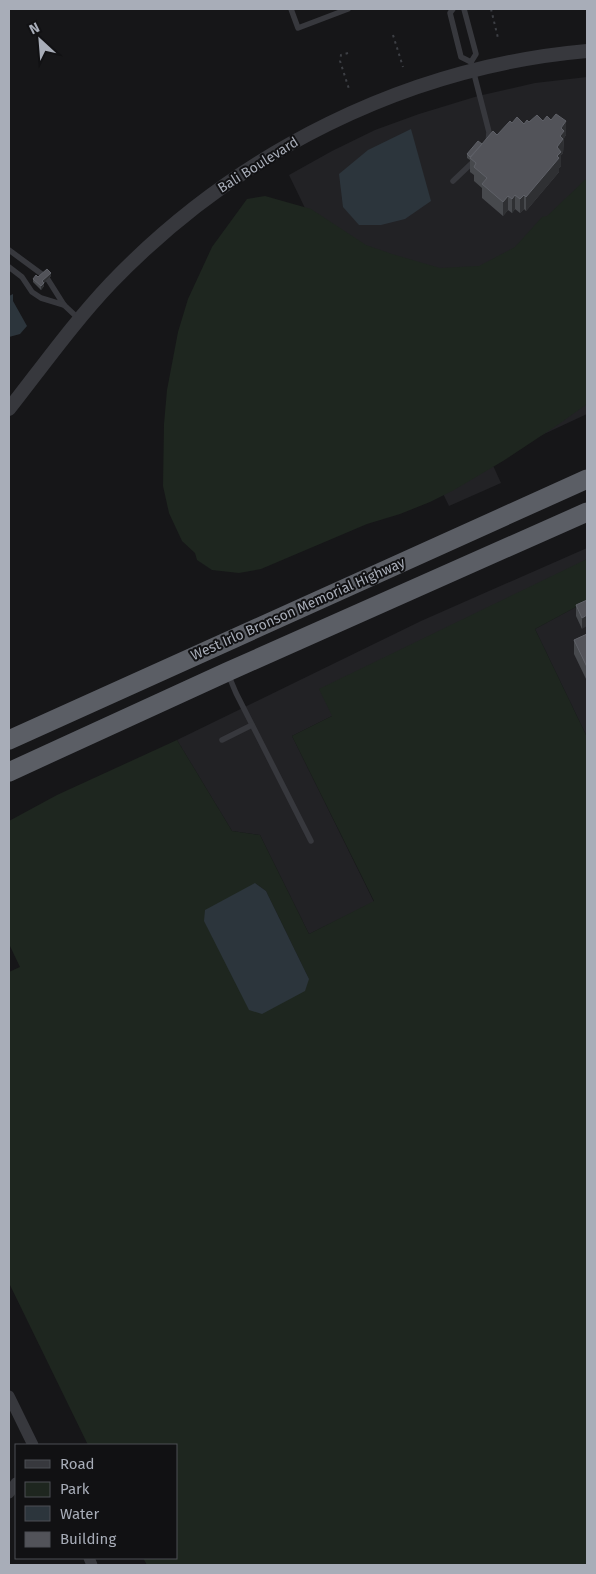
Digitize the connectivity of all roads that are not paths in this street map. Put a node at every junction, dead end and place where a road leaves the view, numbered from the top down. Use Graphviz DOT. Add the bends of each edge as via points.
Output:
graph roads {
  1 [pos="291,9"];
  2 [pos="348,9"];
  3 [pos="453,9"];
  4 [pos="464,9"];
  5 [pos="587,51"];
  6 [pos="472,66"];
  7 [pos="484,149"];
  8 [pos="478,156"];
  9 [pos="453,181"];
  10 [pos="9,250"];
  11 [pos="9,267"];
  12 [pos="64,306"];
  13 [pos="79,319"];
  14 [pos="9,409"];
  15 [pos="587,479"];
  16 [pos="587,512"];
  17 [pos="276,619"];
  18 [pos="215,646"];
  19 [pos="227,672"];
  20 [pos="176,695"];
  21 [pos="252,725"];
  22 [pos="9,740"];
  23 [pos="222,740"];
  24 [pos="9,772"];
  25 [pos="311,841"];
  26 [pos="10,1402"];
  27 [pos="32,1444"];
  1 -- 2 [label="lane" via="298,28"];
  3 -- 6 [label="lane" via="450,13 461,57"];
  4 -- 6 [label="lane" via="476,54"];
  5 -- 6 [label="street, Bali Boulevard"];
  6 -- 7 [label="lane" via="489,132"];
  6 -- 13 [label="street, Bali Boulevard" via="370,104 308,133 255,164 163,233 111,282"];
  8 -- 9 [label="lane"];
  10 -- 12 [label="lane" via="47,278"];
  11 -- 12 [label="lane" via="22,277 32,292"];
  12 -- 13 [label="lane"];
  13 -- 14 [label="street, Bali Boulevard"];
  15 -- 17 [label="highway, West Irlo Bronson Memorial Highway"];
  16 -- 19 [label="highway, West Irlo Bronson Memorial Highway"];
  17 -- 18 [label="highway, West Irlo Bronson Memorial Highway"];
  17 -- 19 [label="highway" via="240,648"];
  18 -- 20 [label="highway" via="205,670"];
  18 -- 22 [label="highway, West Irlo Bronson Memorial Highway"];
  19 -- 20 [label="highway, West Irlo Bronson Memorial Highway"];
  19 -- 21 [label="lane"];
  20 -- 24 [label="highway, West Irlo Bronson Memorial Highway"];
  21 -- 23 [label="lane"];
  21 -- 25 [label="lane"];
  26 -- 27 [label="street"];
}
